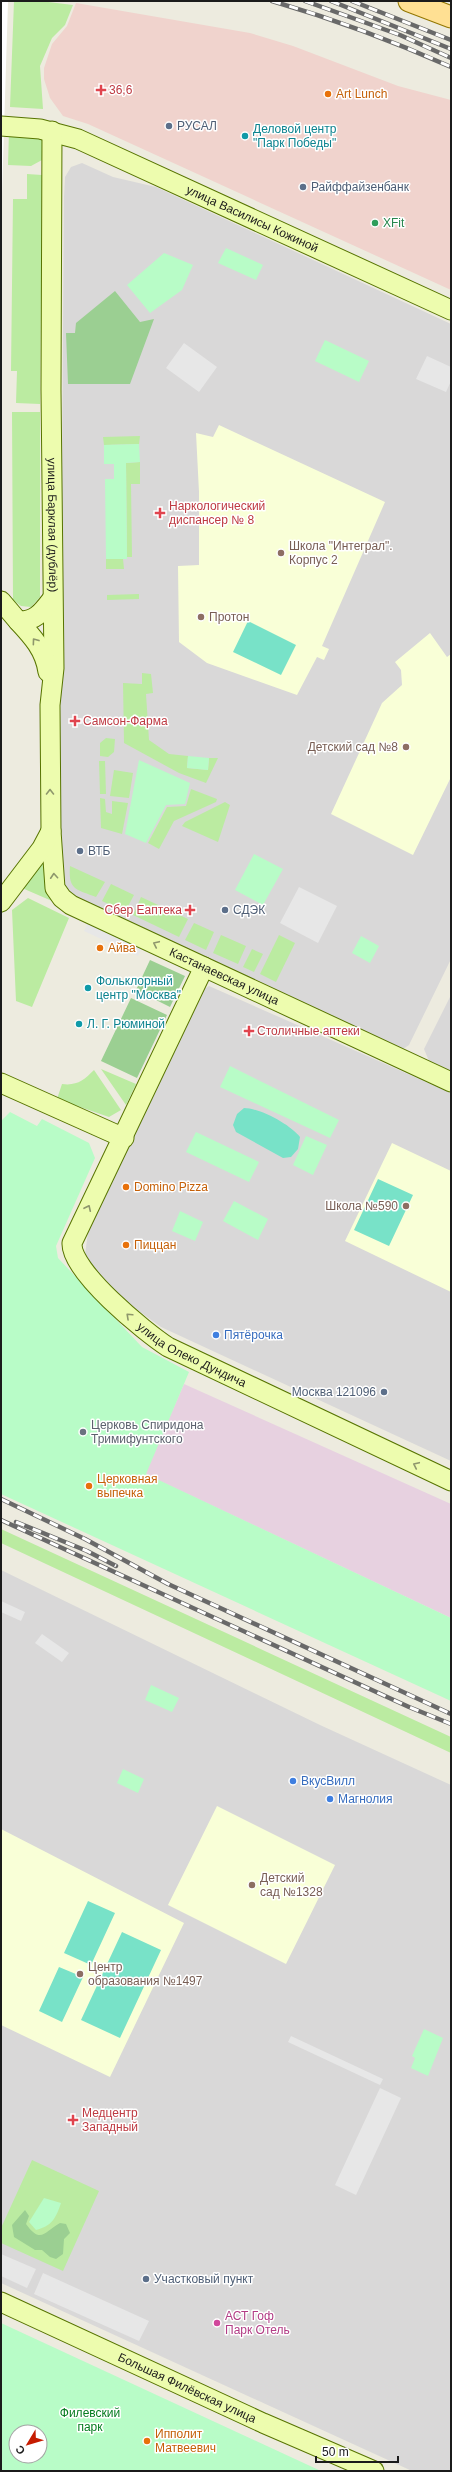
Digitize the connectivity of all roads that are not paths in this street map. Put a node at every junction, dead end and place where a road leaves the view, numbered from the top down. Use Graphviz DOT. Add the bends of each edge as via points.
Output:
graph roads {
  1 [pos="409,1"];
  2 [pos="451,17"];
  3 [pos="1,126"];
  4 [pos="52,131"];
  5 [pos="451,310"];
  6 [pos="52,599"];
  7 [pos="1,601"];
  8 [pos="18,621"];
  9 [pos="50,705"];
  10 [pos="50,831"];
  11 [pos="1,902"];
  12 [pos="204,967"];
  13 [pos="451,1082"];
  14 [pos="1,1083"];
  15 [pos="124,1138"];
  16 [pos="451,1481"];
  17 [pos="1,2302"];
  18 [pos="374,2471"];
  1 -- 2 [label="main road"];
  3 -- 4 [label="street, улица Василисы Кожиной"];
  4 -- 5 [label="street, улица Василисы Кожиной" via="78,139"];
  4 -- 6 [label="street, улица Барклая (дублёр)"];
  6 -- 8 [label="street" via="34,619"];
  6 -- 9 [label="street, улица Барклая (дублёр)" via="54,668"];
  7 -- 8 [label="street"];
  9 -- 8 [label="street, one-way" via="48,669 43,654"];
  10 -- 9 [label="street, улица Барклая (дублёр), one-way"];
  10 -- 11 [label="street, улица Барклая (дублёр)" via="42,848"];
  12 -- 10 [label="street, Кастанаевская улица, one-way" via="71,905 62,898 55,888"];
  12 -- 13 [label="street, Кастанаевская улица"];
  12 -- 15 [label="street, улица Олеко Дундича"];
  14 -- 15 [label="street"];
  16 -- 15 [label="street, улица Олеко Дундича, one-way" via="168,1347 151,1336 106,1295 74,1258 72,1243 113,1153"];
  17 -- 18 [label="street, Большая Филёвская улица" via="263,2423"];
}
